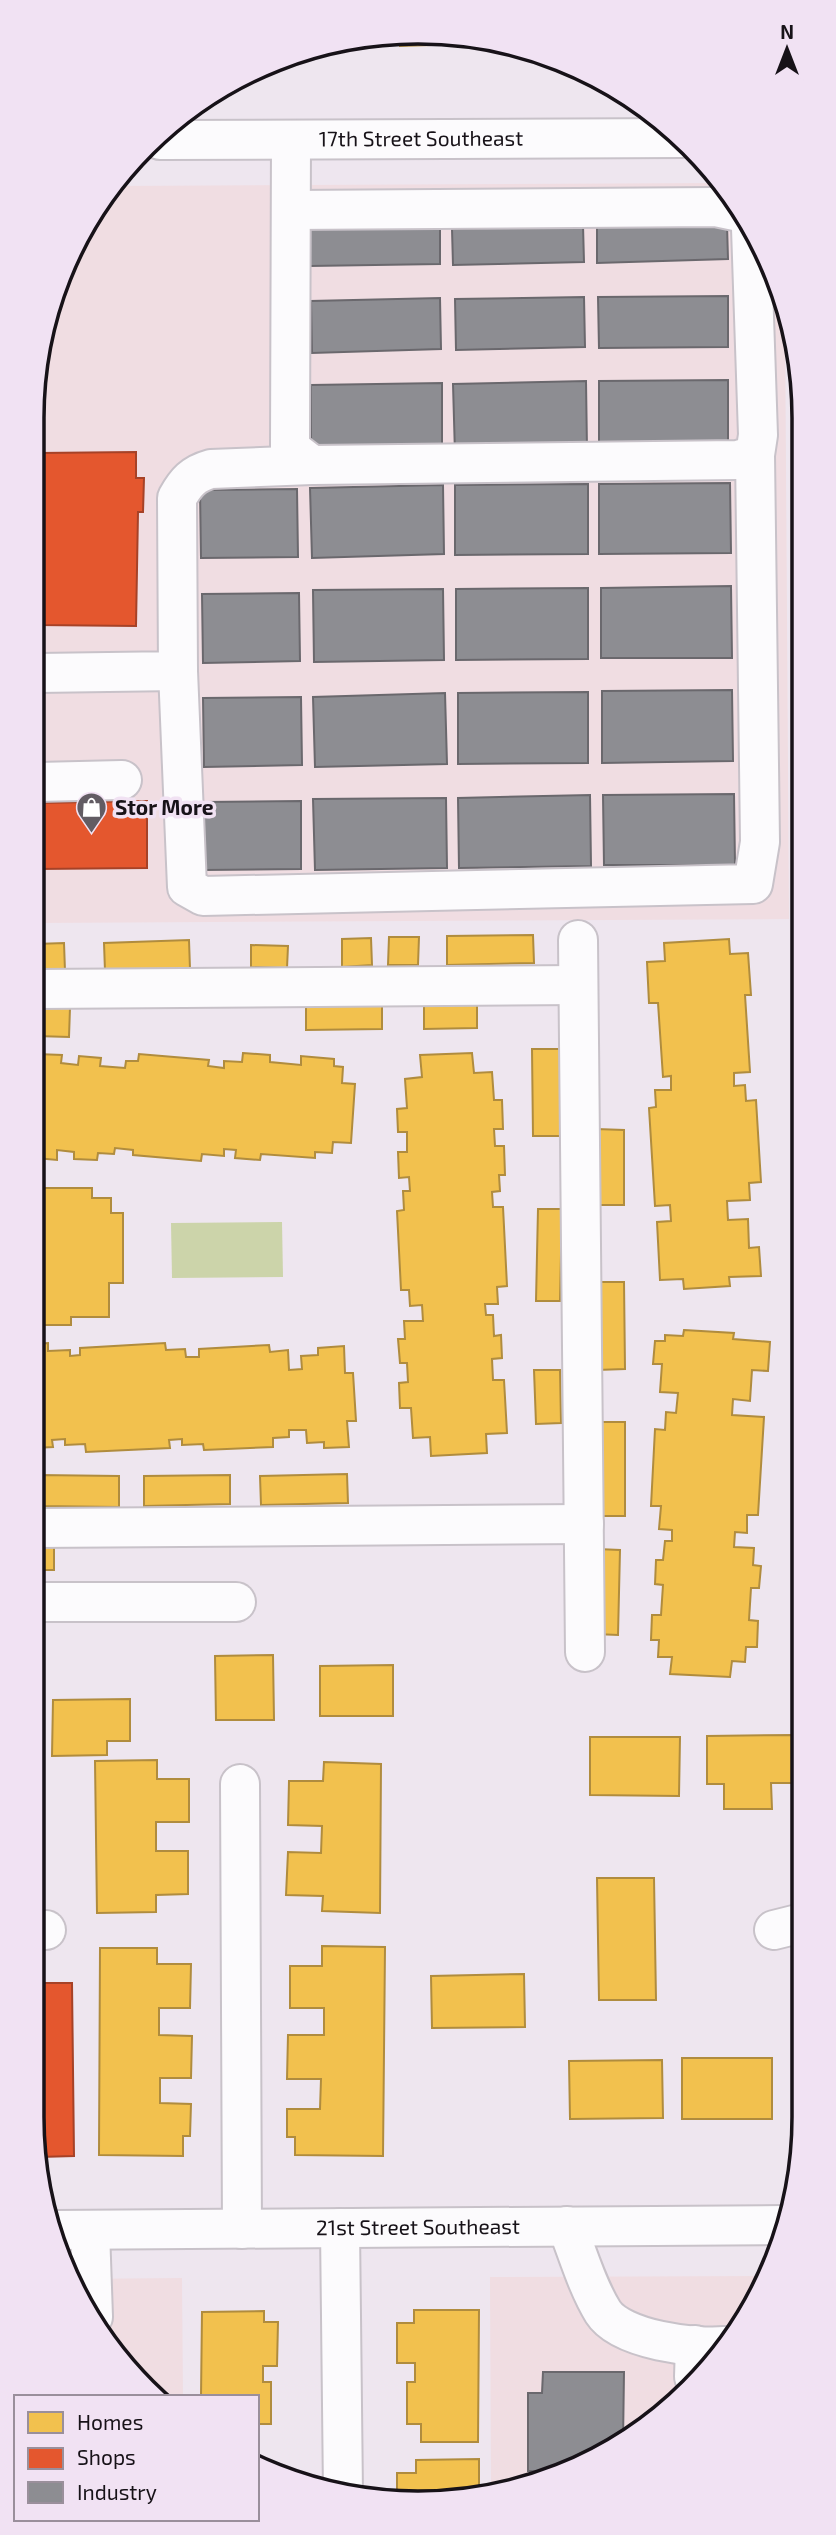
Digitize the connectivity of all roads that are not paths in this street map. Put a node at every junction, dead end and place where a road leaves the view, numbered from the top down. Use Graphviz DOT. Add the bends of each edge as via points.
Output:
graph roads {
  1 [pos="666,138"];
  2 [pos="168,140"];
  3 [pos="291,140"];
  4 [pos="291,210"];
  5 [pos="729,210"];
  6 [pos="752,248"];
  7 [pos="755,455"];
  8 [pos="312,465"];
  9 [pos="178,671"];
  10 [pos="44,673"];
  11 [pos="122,780"];
  12 [pos="44,782"];
  13 [pos="578,940"];
  14 [pos="578,985"];
  15 [pos="44,989"];
  16 [pos="584,1524"];
  17 [pos="44,1528"];
  18 [pos="44,1602"];
  19 [pos="236,1602"];
  20 [pos="585,1652"];
  21 [pos="240,1784"];
  22 [pos="776,2225"];
  23 [pos="566,2226"];
  24 [pos="340,2228"];
  25 [pos="242,2229"];
  26 [pos="72,2230"];
  27 [pos="87,2291"];
  28 [pos="705,2356"];
  29 [pos="343,2483"];
  1 -- 3 [label="street, 17th Street Southeast"];
  2 -- 3 [label="street, 17th Street Southeast"];
  3 -- 4 [label="street"];
  4 -- 5 [label="street"];
  4 -- 8 [label="street" via="290,448"];
  6 -- 7 [label="street"];
  7 -- 8 [label="street" via="738,460"];
  7 -- 9 [label="street" via="760,842 753,884 203,895 187,887"];
  8 -- 9 [label="street" via="211,469 187,480 177,498"];
  9 -- 10 [label="street"];
  11 -- 12 [label="street"];
  13 -- 14 [label="street"];
  14 -- 15 [label="street"];
  14 -- 16 [label="street"];
  16 -- 17 [label="street"];
  16 -- 20 [label="street"];
  18 -- 19 [label="street"];
  21 -- 25 [label="street"];
  22 -- 23 [label="street, 21st Street Southeast"];
  23 -- 24 [label="street, 21st Street Southeast"];
  23 -- 28 [label="street" via="604,2314 646,2337"];
  24 -- 25 [label="street, 21st Street Southeast"];
  24 -- 29 [label="street"];
  25 -- 26 [label="street, 21st Street Southeast"];
  26 -- 27 [label="street"];
}
